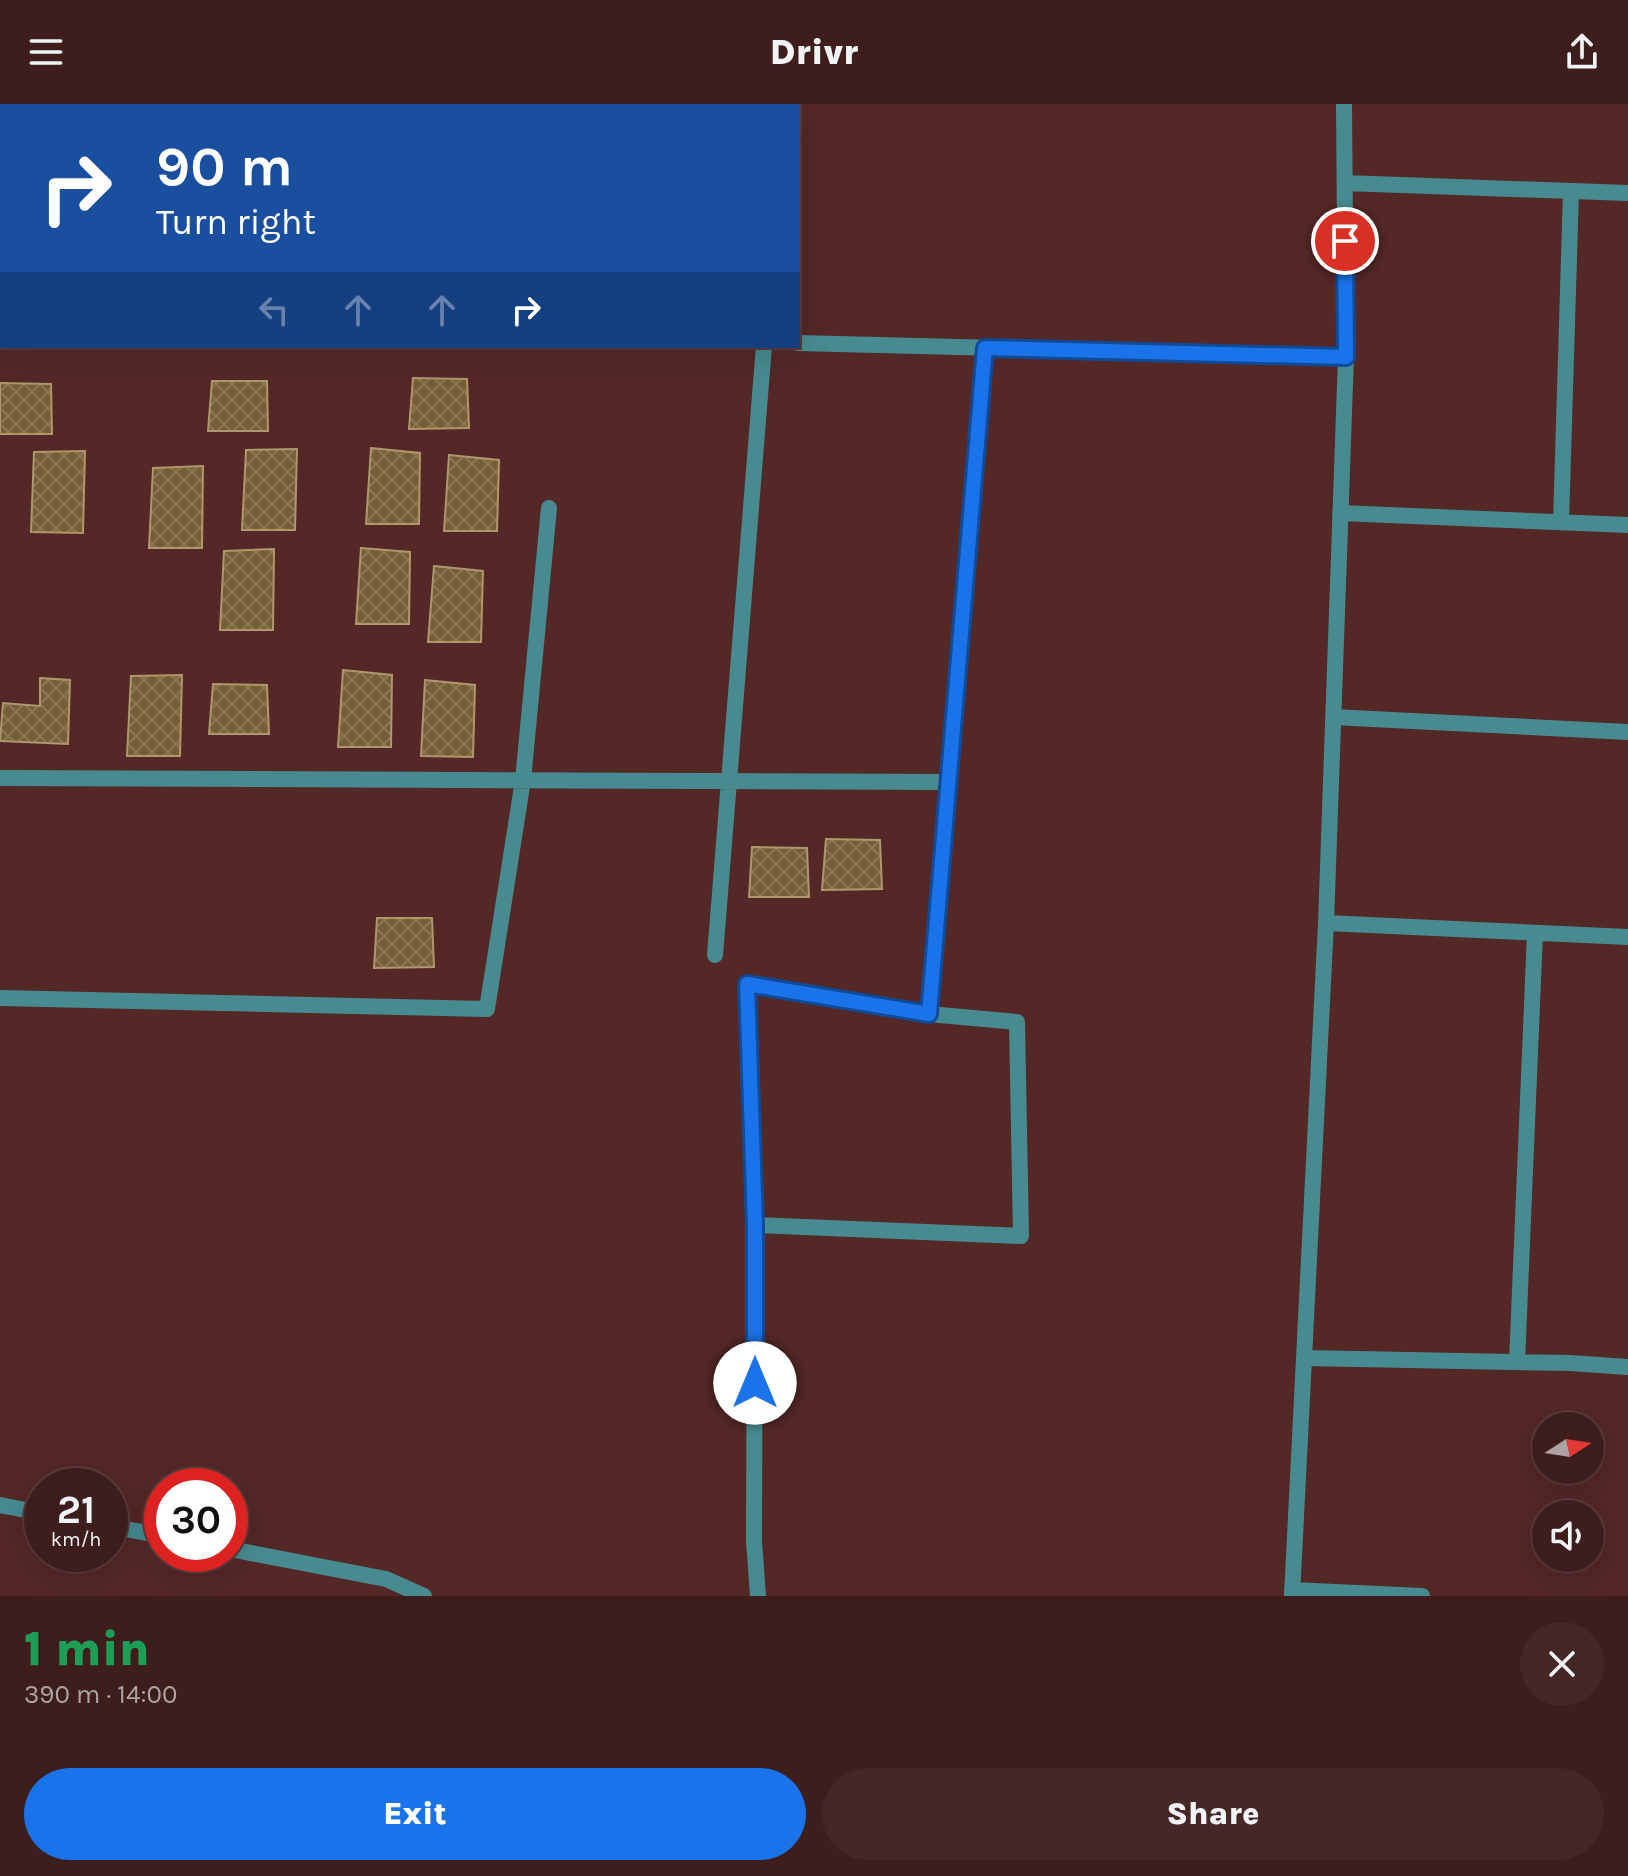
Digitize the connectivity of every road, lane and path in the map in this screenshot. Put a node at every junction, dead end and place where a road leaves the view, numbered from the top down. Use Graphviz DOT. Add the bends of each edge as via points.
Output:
graph roads {
  1 [pos="1344,104"];
  2 [pos="1345,183"];
  3 [pos="1571,191"];
  4 [pos="1628,193"];
  5 [pos="800,343"];
  6 [pos="764,348"];
  7 [pos="985,348"];
  8 [pos="1346,357"];
  9 [pos="549,508"];
  10 [pos="1340,513"];
  11 [pos="1561,522"];
  12 [pos="1628,525"];
  13 [pos="1333,717"];
  14 [pos="1628,732"];
  15 [pos="0,778"];
  16 [pos="523,780"];
  17 [pos="728,782"];
  18 [pos="949,782"];
  19 [pos="1326,923"];
  20 [pos="1535,933"];
  21 [pos="1628,937"];
  22 [pos="715,955"];
  23 [pos="0,998"];
  24 [pos="929,1014"];
  25 [pos="755,1225"];
  26 [pos="1304,1358"];
  27 [pos="1517,1362"];
  28 [pos="1628,1367"];
  29 [pos="0,1505"];
  30 [pos="24,1510"];
  31 [pos="248,1552"];
  32 [pos="1292,1593"];
  33 [pos="424,1596"];
  34 [pos="758,1596"];
  35 [pos="1422,1596"];
  1 -- 2 [label="street"];
  2 -- 3 [label="street"];
  2 -- 8 [label="street"];
  3 -- 4 [label="street"];
  3 -- 11 [label="street"];
  5 -- 7 [label="street"];
  6 -- 17 [label="street"];
  7 -- 8 [label="street"];
  7 -- 18 [label="street"];
  8 -- 10 [label="street"];
  9 -- 16 [label="street"];
  10 -- 11 [label="street"];
  10 -- 13 [label="street"];
  11 -- 12 [label="street"];
  13 -- 14 [label="street"];
  13 -- 19 [label="street"];
  15 -- 16 [label="street"];
  16 -- 17 [label="street"];
  16 -- 23 [label="street" via="487,1009"];
  17 -- 18 [label="street"];
  17 -- 22 [label="street"];
  18 -- 24 [label="street"];
  19 -- 20 [label="street"];
  19 -- 26 [label="street"];
  20 -- 21 [label="street"];
  20 -- 27 [label="street"];
  24 -- 25 [label="street" via="747,984"];
  24 -- 25 [label="street" via="1017,1022 1021,1236"];
  25 -- 34 [label="street"];
  26 -- 27 [label="street"];
  26 -- 32 [label="street"];
  27 -- 28 [label="street"];
  29 -- 30 [label="street"];
  31 -- 33 [label="street" via="386,1579"];
  32 -- 35 [label="street"];
}
